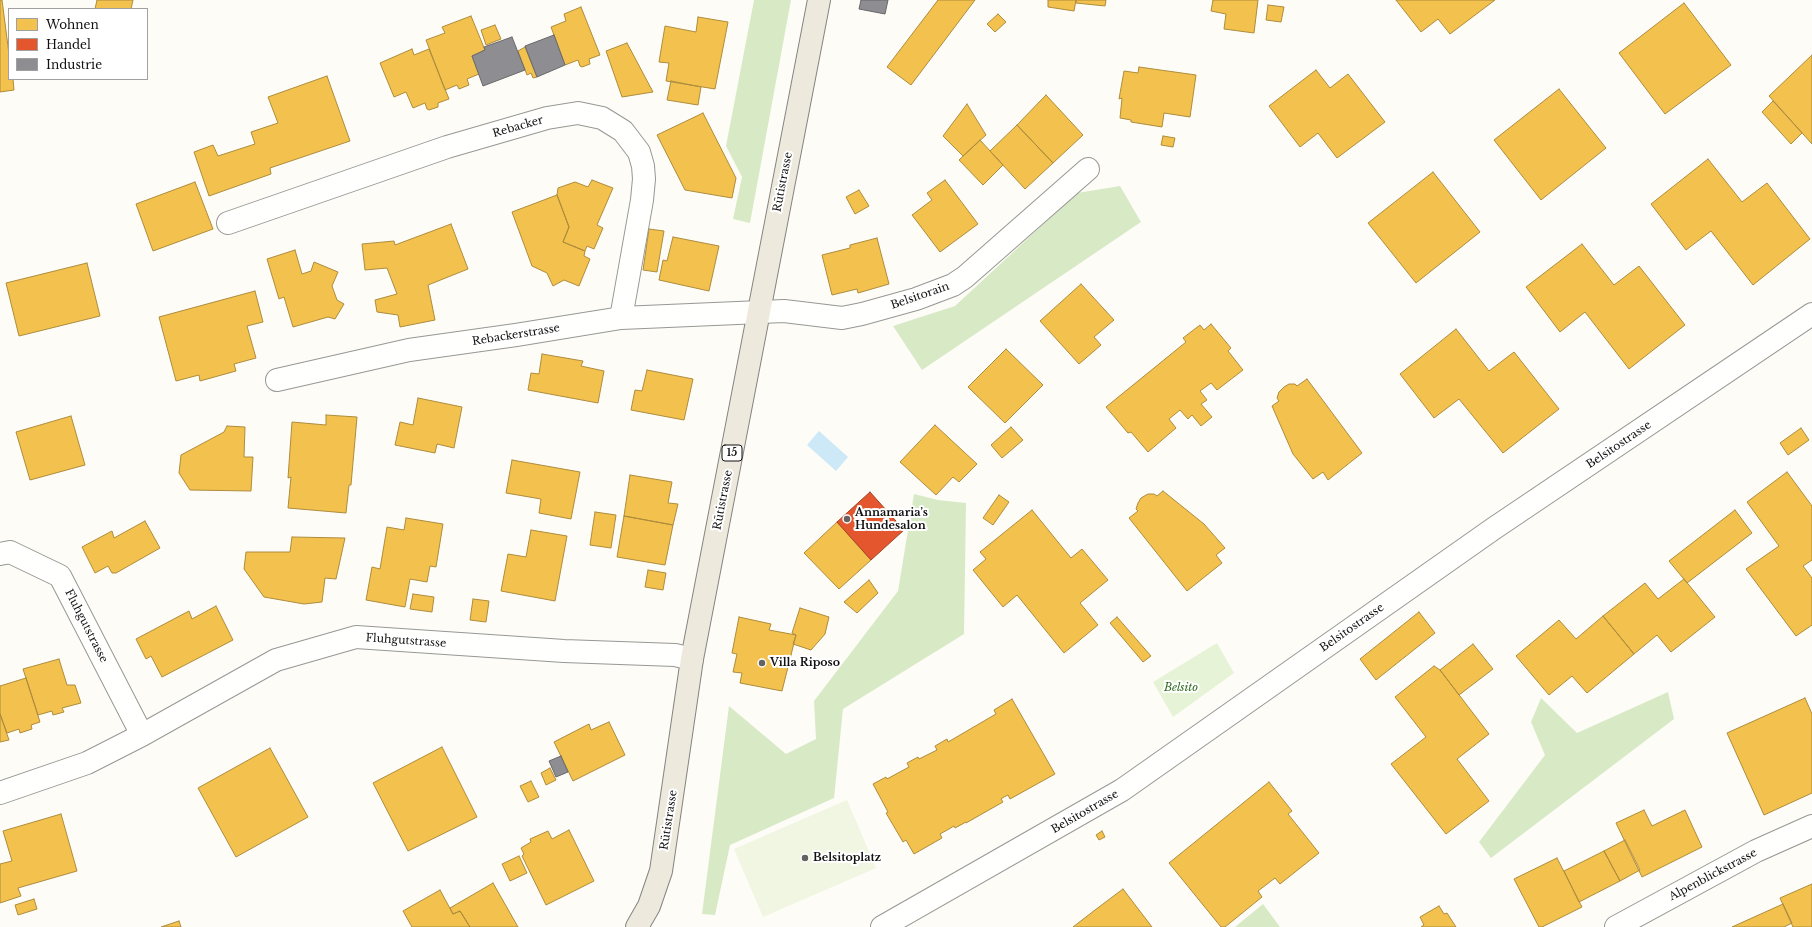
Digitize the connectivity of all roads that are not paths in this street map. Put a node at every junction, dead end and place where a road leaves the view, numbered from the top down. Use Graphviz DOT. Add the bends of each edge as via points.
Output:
graph roads {
  1 [pos="819,0"];
  2 [pos="1088,169"];
  3 [pos="228,223"];
  4 [pos="759,312"];
  5 [pos="1812,314"];
  6 [pos="621,318"];
  7 [pos="277,380"];
  8 [pos="0,554"];
  9 [pos="692,659"];
  10 [pos="142,735"];
  11 [pos="0,793"];
  12 [pos="1812,826"];
  13 [pos="637,927"];
  14 [pos="882,927"];
  15 [pos="1616,927"];
  1 -- 4 [label="main road, Rütistrasse / 15"];
  2 -- 4 [label="street, Belsitorain" via="979,266 953,285 916,299 842,318 784,311"];
  3 -- 6 [label="street, Rebacker" via="447,147 547,118 578,113 602,118 623,131 639,152 643,166 642,200"];
  4 -- 6 [label="street, Rebackerstrasse"];
  4 -- 9 [label="main road, Rütistrasse / 15"];
  5 -- 14 [label="street, Belsitostrasse" via="1493,529 1122,790"];
  6 -- 7 [label="street, Rebackerstrasse" via="516,336 408,350"];
  8 -- 10 [label="street, Fluhgutstrasse" via="10,552 60,576"];
  9 -- 10 [label="street, Fluhgutstrasse" via="675,655 356,638 276,660"];
  9 -- 13 [label="main road, Rütistrasse / 15" via="661,871"];
  10 -- 11 [label="street, Fluhgutstrasse" via="87,763"];
  12 -- 15 [label="street, Alpenblickstrasse" via="1756,851"];
}
